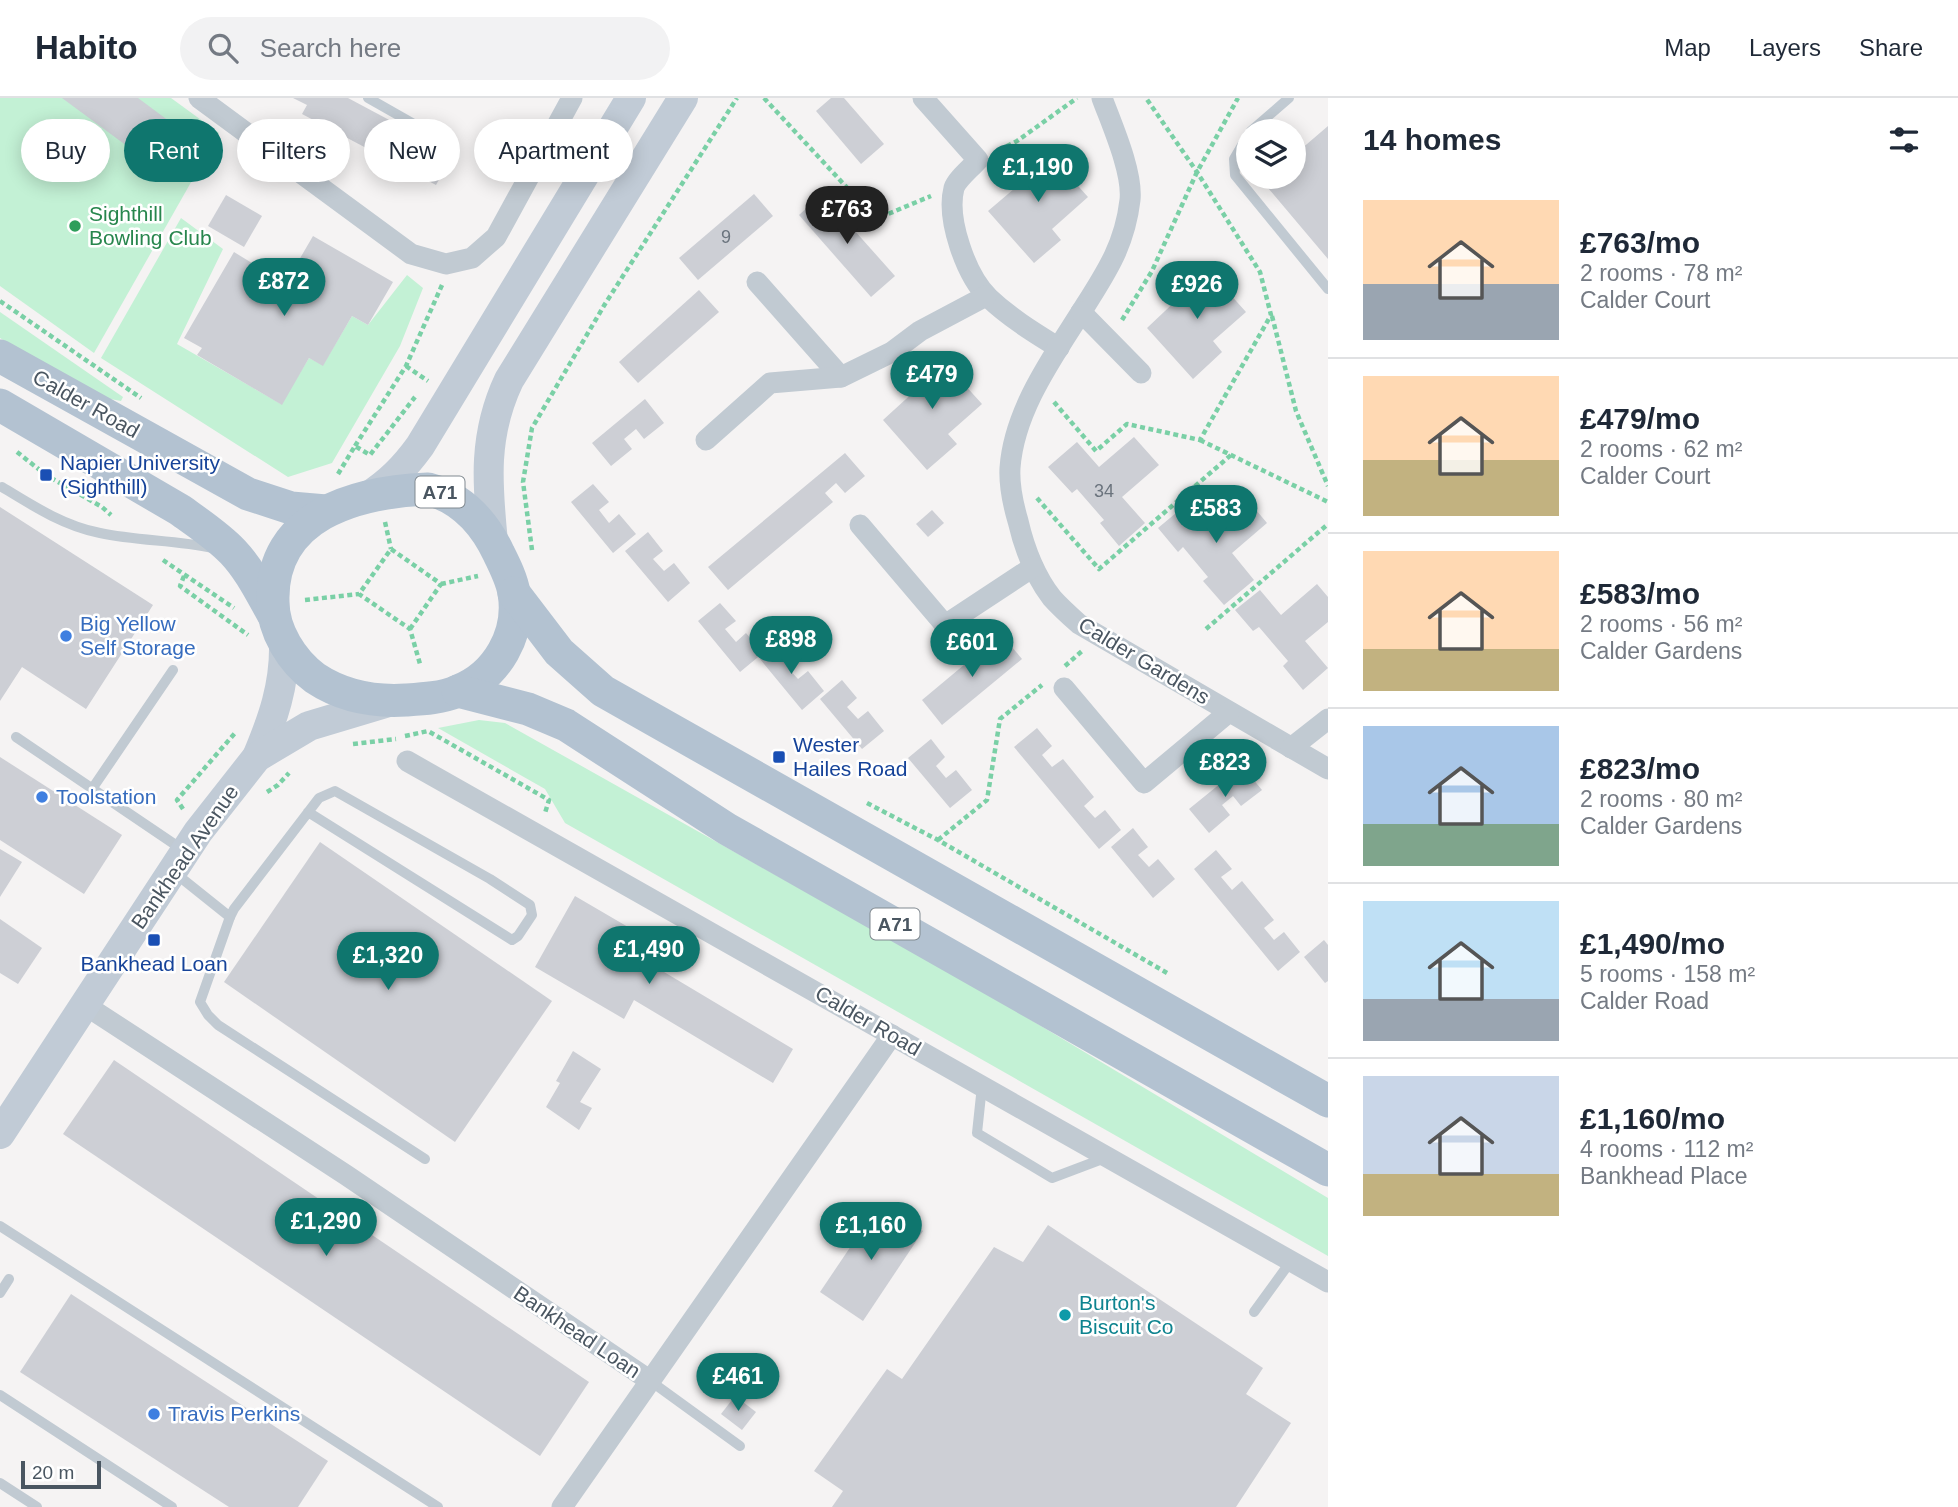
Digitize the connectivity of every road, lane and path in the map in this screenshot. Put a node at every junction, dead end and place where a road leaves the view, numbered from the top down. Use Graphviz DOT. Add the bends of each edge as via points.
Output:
graph roads {
  1 [pos="199,98"];
  2 [pos="368,98"];
  3 [pos="572,98"];
  4 [pos="631,98"];
  5 [pos="682,98"];
  6 [pos="737,98"];
  7 [pos="764,98"];
  8 [pos="923,98"];
  9 [pos="1077,98"];
  10 [pos="1102,98"];
  11 [pos="1146,98"];
  12 [pos="1238,98"];
  13 [pos="1289,98"];
  14 [pos="405,119"];
  15 [pos="1265,119"];
  16 [pos="1236,156"];
  17 [pos="978,160"];
  18 [pos="1197,172"];
  19 [pos="1236,176"];
  20 [pos="955,186"];
  21 [pos="1246,189"];
  22 [pos="446,264"];
  23 [pos="757,282"];
  24 [pos="1328,289"];
  25 [pos="986,296"];
  26 [pos="0,301"];
  27 [pos="1082,312"];
  28 [pos="1271,315"];
  29 [pos="1109,341"];
  30 [pos="1059,348"];
  31 [pos="0,356"];
  32 [pos="406,366"];
  33 [pos="1141,373"];
  34 [pos="841,377"];
  35 [pos="1038,384"];
  36 [pos="435,386"];
  37 [pos="415,396"];
  38 [pos="148,403"];
  39 [pos="0,405"];
  40 [pos="706,440"];
  41 [pos="1200,440"];
  42 [pos="9,446"];
  43 [pos="355,446"];
  44 [pos="1231,455"];
  45 [pos="1010,468"];
  46 [pos="336,477"];
  47 [pos="1328,486"];
  48 [pos="2,487"];
  49 [pos="1328,502"];
  50 [pos="375,507"];
  51 [pos="326,511"];
  52 [pos="1328,524"];
  53 [pos="860,525"];
  54 [pos="138,538"];
  55 [pos="493,542"];
  56 [pos="390,549"];
  57 [pos="532,550"];
  58 [pos="233,551"];
  59 [pos="1034,567"];
  60 [pos="486,574"];
  61 [pos="184,576"];
  62 [pos="441,584"];
  63 [pos="514,593"];
  64 [pos="359,594"];
  65 [pos="305,600"];
  66 [pos="237,610"];
  67 [pos="410,629"];
  68 [pos="1206,629"];
  69 [pos="1092,632"];
  70 [pos="270,634"];
  71 [pos="420,664"];
  72 [pos="173,670"];
  73 [pos="1059,677"];
  74 [pos="458,691"];
  75 [pos="397,701"];
  76 [pos="1229,712"];
  77 [pos="1328,719"];
  78 [pos="239,728"];
  79 [pos="428,731"];
  80 [pos="16,737"];
  81 [pos="385,741"];
  82 [pos="347,744"];
  83 [pos="1292,748"];
  84 [pos="257,757"];
  85 [pos="407,761"];
  86 [pos="1328,769"];
  87 [pos="291,770"];
  88 [pos="278,785"];
  89 [pos="93,789"];
  90 [pos="308,812"];
  91 [pos="540,835"];
  92 [pos="938,840"];
  93 [pos="186,851"];
  94 [pos="230,916"];
  95 [pos="85,1004"];
  96 [pos="892,1035"];
  97 [pos="982,1086"];
  98 [pos="1328,1101"];
  99 [pos="0,1134"];
  100 [pos="1107,1157"];
  101 [pos="425,1159"];
  102 [pos="1328,1170"];
  103 [pos="0,1226"];
  104 [pos="1291,1261"];
  105 [pos="9,1279"];
  106 [pos="1328,1282"];
  107 [pos="0,1293"];
  108 [pos="1254,1312"];
  109 [pos="649,1380"];
  110 [pos="0,1395"];
  111 [pos="740,1446"];
  112 [pos="0,1483"];
  113 [pos="37,1507"];
  114 [pos="172,1507"];
  115 [pos="438,1507"];
  116 [pos="562,1507"];
  1 -- 22 [label="street" via="411,254"];
  2 -- 14 [label="lane"];
  3 -- 22 [label="street" via="496,237 472,258"];
  4 -- 50 [label="main road" via="420,446"];
  5 -- 55 [label="main road" via="498,402 487,459"];
  6 -- 57 [label="path" via="604,304 532,428 523,482"];
  7 -- 20 [label="path" via="876,219"];
  8 -- 17 [label="street"];
  9 -- 17 [label="path" via="1017,141"];
  10 -- 27 [label="street, Calder Gardens" via="1122,152 1131,196 1124,236"];
  11 -- 18 [label="path"];
  12 -- 18 [label="path"];
  13 -- 15 [label="lane"];
  16 -- 19 [label="lane"];
  17 -- 20 [label="street"];
  18 -- 28 [label="path" via="1260,272"];
  18 -- 29 [label="path" via="1152,271"];
  20 -- 25 [label="street" via="952,218 962,256"];
  21 -- 24 [label="lane"];
  22 -- 32 [label="path" via="441,289"];
  23 -- 34 [label="street"];
  25 -- 30 [label="street"];
  25 -- 34 [label="street"];
  26 -- 38 [label="path"];
  27 -- 29 [label="street"];
  27 -- 30 [label="street, Calder Gardens"];
  28 -- 41 [label="path"];
  28 -- 47 [label="path" via="1296,411"];
  29 -- 33 [label="street"];
  30 -- 35 [label="street, Calder Gardens"];
  31 -- 51 [label="main road, Calder Road / A71" via="248,494 291,508"];
  32 -- 36 [label="path"];
  32 -- 43 [label="path"];
  34 -- 40 [label="street" via="770,383"];
  35 -- 41 [label="path" via="1096,451 1127,425"];
  35 -- 45 [label="street, Calder Gardens" via="1019,428"];
  37 -- 43 [label="path" via="370,455"];
  39 -- 58 [label="main road, Calder Road / A71" via="180,510"];
  41 -- 44 [label="path"];
  42 -- 54 [label="path" via="102,507"];
  43 -- 46 [label="path"];
  44 -- 45 [label="path" via="1099,569"];
  44 -- 49 [label="path"];
  45 -- 59 [label="street, Calder Gardens" via="1021,535"];
  48 -- 54 [label="lane" via="53,517 97,533"];
  50 -- 51 [label="main road, A71"];
  50 -- 55 [label="main road, A71" via="402,490 444,493 476,517"];
  50 -- 56 [label="path"];
  51 -- 70 [label="main road, A71" via="302,527 276,564"];
  52 -- 68 [label="path"];
  53 -- 59 [label="street" via="945,625"];
  54 -- 58 [label="lane"];
  54 -- 61 [label="path"];
  55 -- 63 [label="main road, A71"];
  56 -- 62 [label="path"];
  56 -- 64 [label="path"];
  58 -- 70 [label="main road, Calder Road / A71" via="249,572"];
  59 -- 69 [label="street, Calder Gardens" via="1052,598"];
  60 -- 62 [label="path"];
  61 -- 66 [label="path"];
  61 -- 70 [label="path" via="180,586 248,634"];
  62 -- 67 [label="path"];
  63 -- 74 [label="main road, A71" via="513,630 506,650 492,668"];
  63 -- 98 [label="main road, A71" via="559,652 603,691"];
  64 -- 65 [label="path"];
  64 -- 67 [label="path"];
  67 -- 71 [label="path"];
  69 -- 73 [label="path" via="1083,651"];
  69 -- 76 [label="street, Calder Gardens"];
  70 -- 75 [label="main road, A71" via="329,686 349,695"];
  70 -- 84 [label="main road, Bankhead Avenue" via="285,666 276,710"];
  72 -- 89 [label="lane"];
  73 -- 76 [label="street" via="1144,783"];
  73 -- 92 [label="path" via="1000,719 987,800"];
  74 -- 75 [label="main road, A71"];
  74 -- 102 [label="main road, A71" via="528,709 566,725 727,829"];
  75 -- 84 [label="main road, Bankhead Avenue" via="309,726"];
  76 -- 83 [label="street, Calder Gardens"];
  77 -- 83 [label="street"];
  78 -- 93 [label="path" via="177,800"];
  79 -- 91 [label="path" via="548,800"];
  80 -- 89 [label="lane"];
  81 -- 82 [label="path"];
  83 -- 86 [label="street, Calder Gardens"];
  84 -- 93 [label="main road, Bankhead Avenue"];
  85 -- 91 [label="street, Calder Road"];
  87 -- 88 [label="path"];
  89 -- 93 [label="lane"];
  90 -- 90 [label="lane" via="319,798 335,791 490,879 530,905 531,915 512,940"];
  90 -- 94 [label="lane"];
  91 -- 96 [label="street, Calder Road"];
  93 -- 94 [label="lane"];
  93 -- 95 [label="main road, Bankhead Avenue"];
  94 -- 101 [label="lane" via="200,1002 208,1016"];
  95 -- 99 [label="main road, Bankhead Avenue"];
  95 -- 109 [label="street, Bankhead Loan"];
  96 -- 97 [label="street, Calder Road"];
  96 -- 109 [label="street"];
  97 -- 100 [label="street, Calder Road"];
  97 -- 100 [label="lane" via="977,1133 1052,1178"];
  100 -- 104 [label="street, Calder Road"];
  103 -- 115 [label="lane"];
  104 -- 106 [label="street, Calder Road"];
  104 -- 108 [label="lane"];
  105 -- 107 [label="lane"];
  109 -- 111 [label="lane"];
  109 -- 116 [label="street"];
  110 -- 114 [label="lane"];
  112 -- 113 [label="lane"];
}
